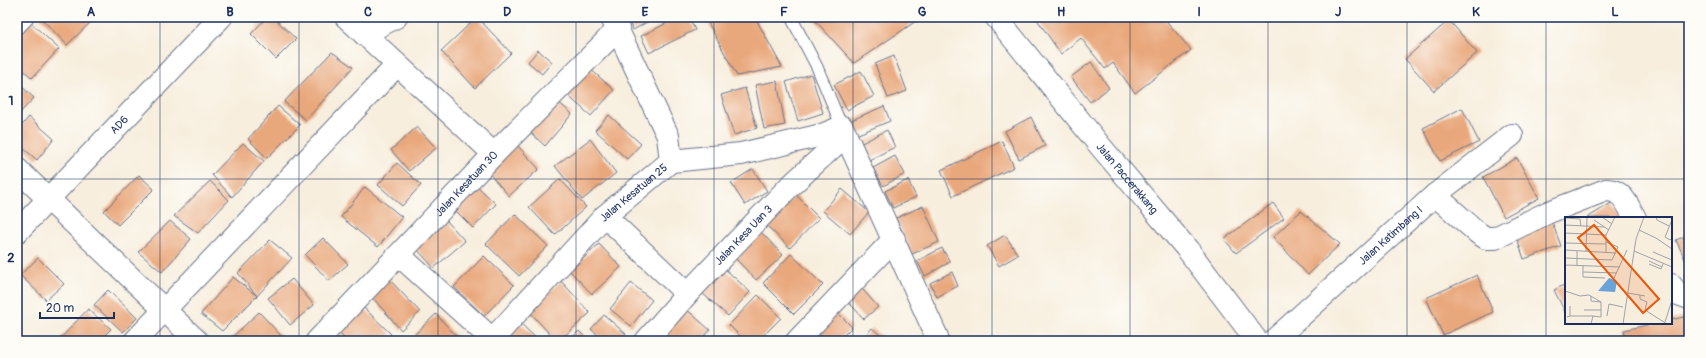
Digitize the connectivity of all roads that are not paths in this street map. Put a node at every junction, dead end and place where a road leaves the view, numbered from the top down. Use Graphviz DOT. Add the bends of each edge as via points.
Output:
graph roads {
  1 [pos="22,17"];
  2 [pos="221,17"];
  3 [pos="346,17"];
  4 [pos="396,17"];
  5 [pos="791,17"];
  6 [pos="996,17"];
  7 [pos="17,22"];
  8 [pos="614,23"];
  9 [pos="364,34"];
  10 [pos="397,65"];
  11 [pos="844,131"];
  12 [pos="1512,135"];
  13 [pos="494,154"];
  14 [pos="671,161"];
  15 [pos="17,169"];
  16 [pos="1435,195"];
  17 [pos="49,199"];
  18 [pos="605,216"];
  19 [pos="1634,217"];
  20 [pos="17,232"];
  21 [pos="894,239"];
  22 [pos="399,255"];
  23 [pos="1672,285"];
  24 [pos="687,294"];
  25 [pos="1689,298"];
  26 [pos="166,310"];
  27 [pos="937,337"];
  28 [pos="492,340"];
  29 [pos="135,341"];
  30 [pos="197,341"];
  31 [pos="317,341"];
  32 [pos="646,341"];
  33 [pos="797,341"];
  34 [pos="1257,341"];
  35 [pos="1273,341"];
  1 -- 7 [label="street"];
  2 -- 17 [label="street, AD6"];
  3 -- 9 [label="street"];
  4 -- 9 [label="street"];
  5 -- 11 [label="lane" via="817,67"];
  6 -- 34 [label="street, Jalan Paccerakkang" via="1188,250"];
  8 -- 13 [label="street, Jalan Kesatuan 30"];
  8 -- 14 [label="street, Jalan Kesatuan 25" via="668,136"];
  9 -- 10 [label="street"];
  10 -- 13 [label="street"];
  10 -- 26 [label="street"];
  11 -- 14 [label="street" via="741,154"];
  11 -- 21 [label="street"];
  11 -- 24 [label="street, Jalan Kesa Uan 3"];
  12 -- 16 [label="street, Jalan Katimbang I"];
  13 -- 22 [label="street, Jalan Kesatuan 30"];
  14 -- 18 [label="street, Jalan Kesatuan 25"];
  15 -- 17 [label="street"];
  16 -- 19 [label="street" via="1486,238 1495,238 1549,212 1606,190 1618,193"];
  16 -- 35 [label="street, Jalan Katimbang I"];
  17 -- 20 [label="street, AD6"];
  17 -- 26 [label="street"];
  18 -- 24 [label="street"];
  18 -- 28 [label="street, Jalan Kesatuan 25"];
  21 -- 27 [label="street"];
  21 -- 33 [label="street"];
  22 -- 28 [label="street"];
  22 -- 31 [label="street, Jalan Kesatuan 30"];
  23 -- 25 [label="street" via="1678,294"];
  24 -- 32 [label="street, Jalan Kesa Uan 3"];
  26 -- 29 [label="street"];
  26 -- 30 [label="street"];
}
